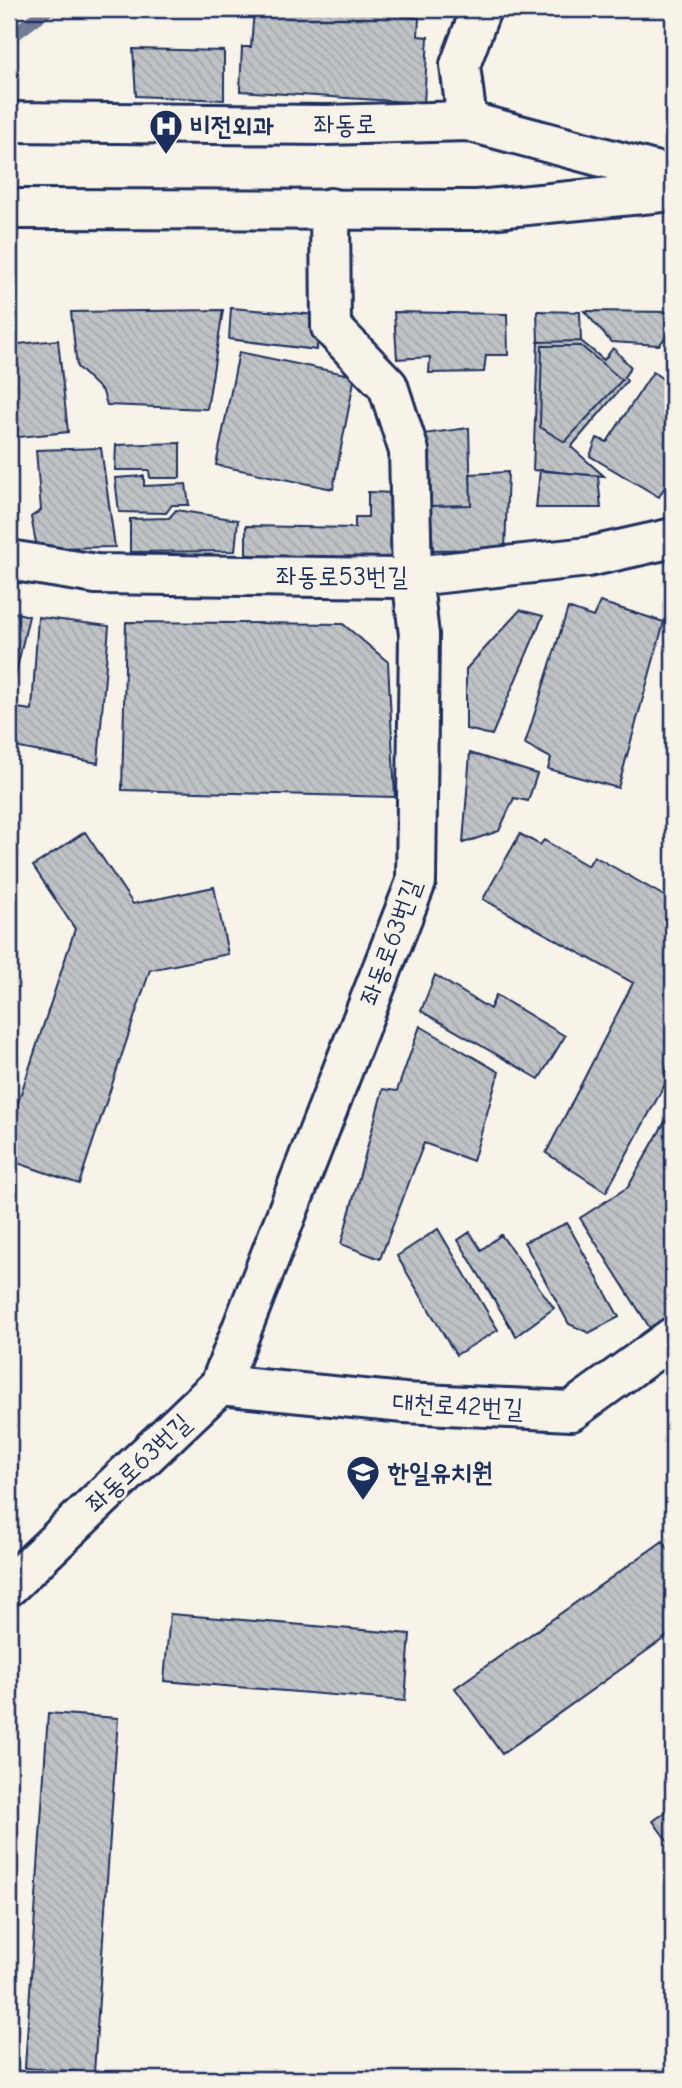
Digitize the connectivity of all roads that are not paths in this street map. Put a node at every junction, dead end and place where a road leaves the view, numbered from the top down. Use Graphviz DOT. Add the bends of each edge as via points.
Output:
graph roads {
  1 [pos="481,9"];
  2 [pos="467,121"];
  3 [pos="9,122"];
  4 [pos="673,176"];
  5 [pos="673,191"];
  6 [pos="330,208"];
  7 [pos="9,209"];
  8 [pos="673,538"];
  9 [pos="9,560"];
  10 [pos="412,576"];
  11 [pos="673,1337"];
  12 [pos="220,1385"];
  13 [pos="9,1586"];
  1 -- 2 [label="street" via="460,65"];
  2 -- 3 [label="street, 좌동로" via="327,125"];
  2 -- 4 [label="street, 좌동로"];
  5 -- 6 [label="street" via="477,210"];
  6 -- 7 [label="street"];
  6 -- 10 [label="street, 좌동로63번길" via="331,327 388,386 410,451"];
  8 -- 10 [label="street, 좌동로53번길" via="589,557"];
  9 -- 10 [label="street, 좌동로53번길" via="96,574"];
  10 -- 12 [label="street, 좌동로63번길" via="419,635 416,882"];
  11 -- 12 [label="street, 대천로42번길" via="571,1410 404,1403"];
  12 -- 13 [label="street, 좌동로63번길"];
}
